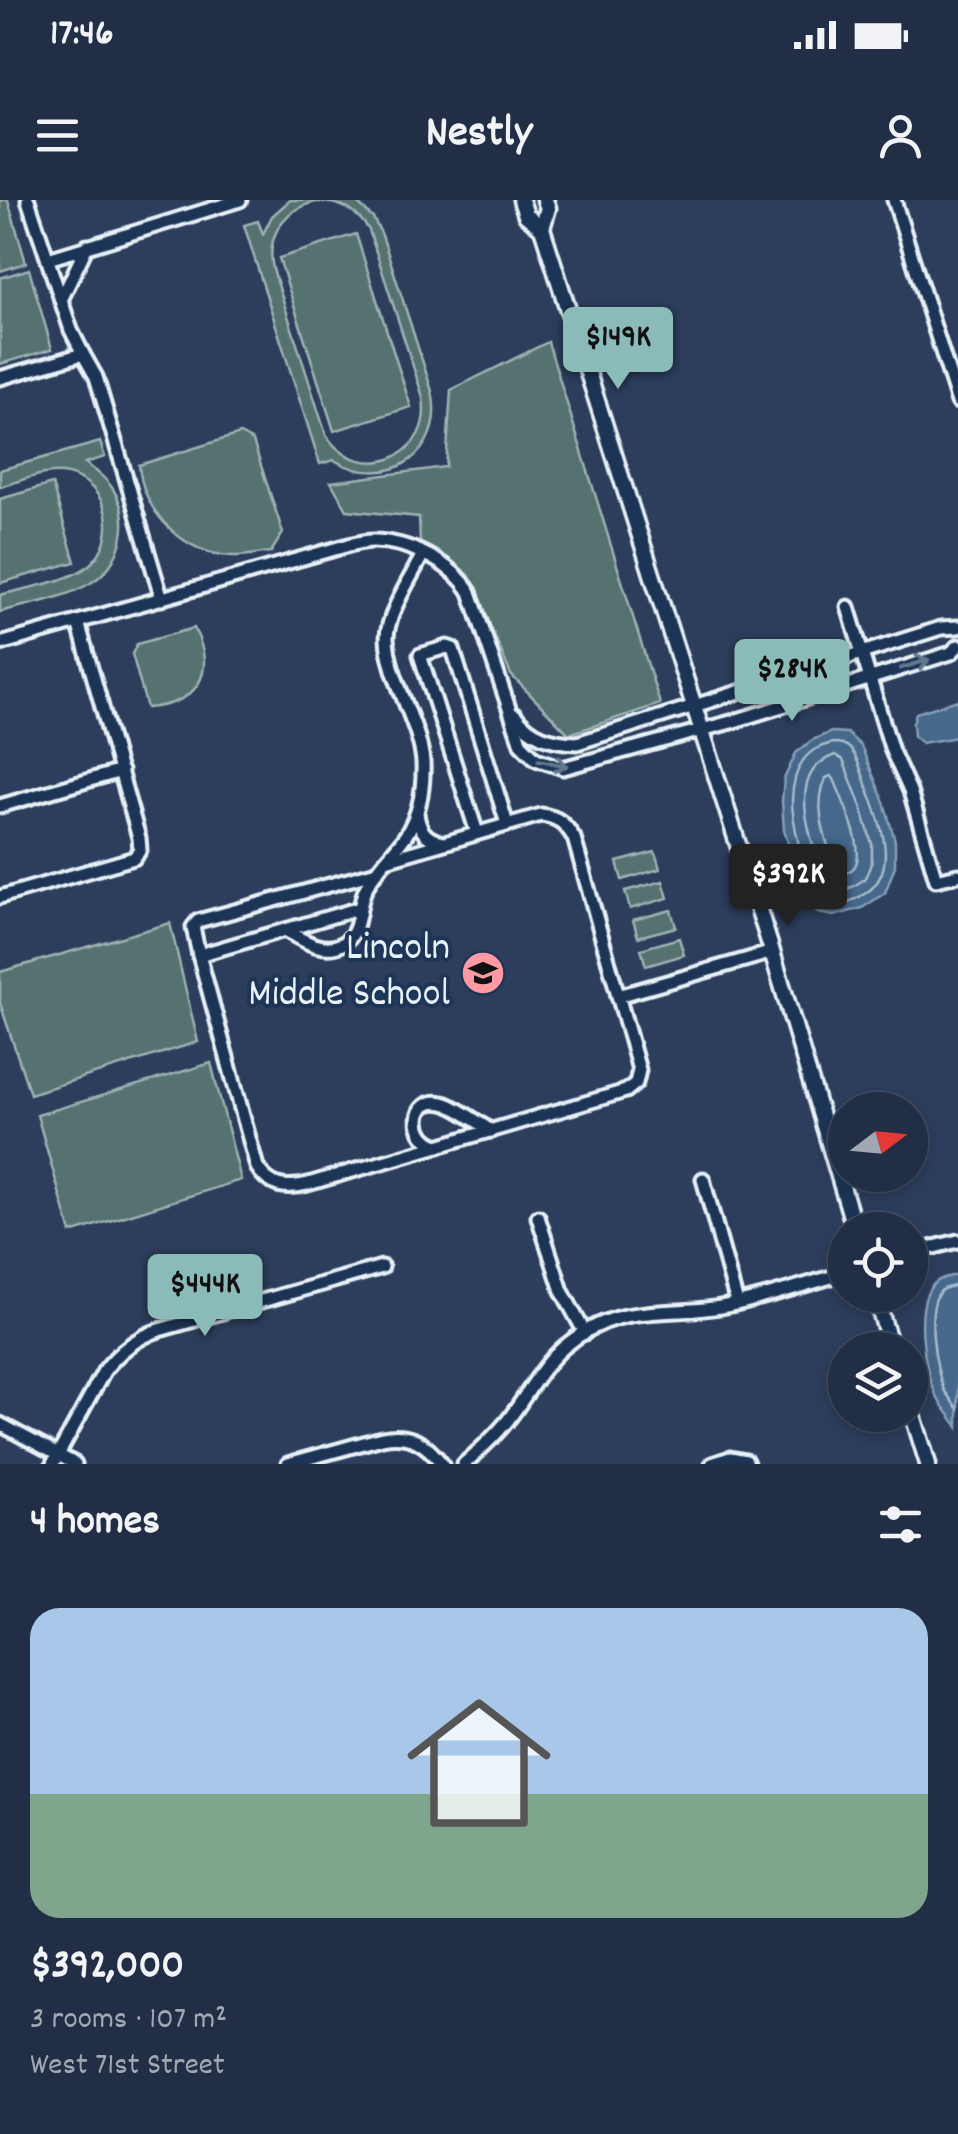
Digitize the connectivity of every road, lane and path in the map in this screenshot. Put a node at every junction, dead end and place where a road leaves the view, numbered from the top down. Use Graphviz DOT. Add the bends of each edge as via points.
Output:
graph roads {
  1 [pos="28,200"];
  2 [pos="240,200"];
  3 [pos="521,200"];
  4 [pos="545,200"];
  5 [pos="894,200"];
  6 [pos="542,228"];
  7 [pos="87,246"];
  8 [pos="48,259"];
  9 [pos="61,300"];
  10 [pos="83,354"];
  11 [pos="0,378"];
  12 [pos="958,402"];
  13 [pos="422,554"];
  14 [pos="162,599"];
  15 [pos="848,607"];
  16 [pos="958,619"];
  17 [pos="78,622"];
  18 [pos="958,627"];
  19 [pos="941,628"];
  20 [pos="0,644"];
  21 [pos="956,650"];
  22 [pos="863,653"];
  23 [pos="870,678"];
  24 [pos="502,688"];
  25 [pos="695,706"];
  26 [pos="702,729"];
  27 [pos="121,771"];
  28 [pos="0,806"];
  29 [pos="417,813"];
  30 [pos="507,824"];
  31 [pos="477,833"];
  32 [pos="442,843"];
  33 [pos="386,860"];
  34 [pos="377,872"];
  35 [pos="958,874"];
  36 [pos="0,896"];
  37 [pos="360,908"];
  38 [pos="285,930"];
  39 [pos="773,952"];
  40 [pos="199,955"];
  41 [pos="618,996"];
  42 [pos="491,1131"];
  43 [pos="420,1132"];
  44 [pos="439,1146"];
  45 [pos="415,1153"];
  46 [pos="703,1179"];
  47 [pos="850,1212"];
  48 [pos="538,1216"];
  49 [pos="958,1241"];
  50 [pos="928,1248"];
  51 [pos="382,1267"];
  52 [pos="828,1278"];
  53 [pos="738,1303"];
  54 [pos="584,1333"];
  55 [pos="0,1424"];
  56 [pos="918,1432"];
  57 [pos="55,1459"];
  58 [pos="75,1464"];
  59 [pos="288,1464"];
  60 [pos="442,1464"];
  61 [pos="464,1464"];
  62 [pos="712,1464"];
  63 [pos="747,1464"];
  64 [pos="928,1464"];
  1 -- 8 [label="street"];
  2 -- 7 [label="street"];
  3 -- 6 [label="main road"];
  4 -- 6 [label="main road"];
  5 -- 12 [label="street"];
  6 -- 25 [label="main road"];
  7 -- 8 [label="street"];
  7 -- 9 [label="street"];
  8 -- 9 [label="street"];
  9 -- 10 [label="street"];
  10 -- 11 [label="street"];
  10 -- 14 [label="street" via="96,377"];
  13 -- 14 [label="street" via="372,541"];
  13 -- 24 [label="street" via="462,579 470,592"];
  13 -- 29 [label="street" via="388,623 387,639 423,757"];
  14 -- 17 [label="street"];
  15 -- 22 [label="street"];
  16 -- 19 [label="street"];
  17 -- 20 [label="street"];
  17 -- 27 [label="street"];
  18 -- 19 [label="street"];
  19 -- 22 [label="street"];
  23 -- 21 [label="street, one-way"];
  22 -- 23 [label="street"];
  22 -- 25 [label="street"];
  23 -- 26 [label="street"];
  23 -- 35 [label="street" via="936,880"];
  24 -- 25 [label="street" via="516,718 556,742 577,743"];
  24 -- 26 [label="street, one-way" via="521,744 536,760 563,768"];
  25 -- 26 [label="main road"];
  26 -- 39 [label="main road"];
  27 -- 28 [label="street"];
  27 -- 36 [label="street" via="140,838 134,858"];
  29 -- 32 [label="street" via="418,828"];
  29 -- 33 [label="street"];
  30 -- 31 [label="street"];
  30 -- 31 [label="street" via="447,646 420,655"];
  30 -- 41 [label="street" via="541,814 566,825"];
  31 -- 32 [label="street"];
  32 -- 33 [label="street"];
  33 -- 34 [label="street"];
  34 -- 37 [label="street"];
  34 -- 40 [label="street" via="198,921"];
  37 -- 38 [label="street"];
  37 -- 38 [label="street" via="357,927 328,948"];
  38 -- 40 [label="street"];
  39 -- 41 [label="street"];
  39 -- 47 [label="main road"];
  40 -- 45 [label="street" via="264,1177 288,1188"];
  41 -- 42 [label="street" via="639,1070 636,1084"];
  42 -- 43 [label="street" via="444,1103 428,1103 417,1121"];
  42 -- 44 [label="street"];
  43 -- 44 [label="street"];
  43 -- 45 [label="street"];
  44 -- 45 [label="street"];
  46 -- 53 [label="street"];
  48 -- 54 [label="street" via="562,1291"];
  49 -- 50 [label="street"];
  51 -- 57 [label="street" via="139,1338 108,1367"];
  52 -- 53 [label="street"];
  53 -- 54 [label="street" via="642,1312"];
  54 -- 61 [label="street" via="546,1366 510,1418"];
  55 -- 57 [label="street"];
  56 -- 64 [label="main road"];
  57 -- 58 [label="street"];
  59 -- 60 [label="street" via="396,1436 422,1442"];
  62 -- 63 [label="street" via="730,1458"];
}
